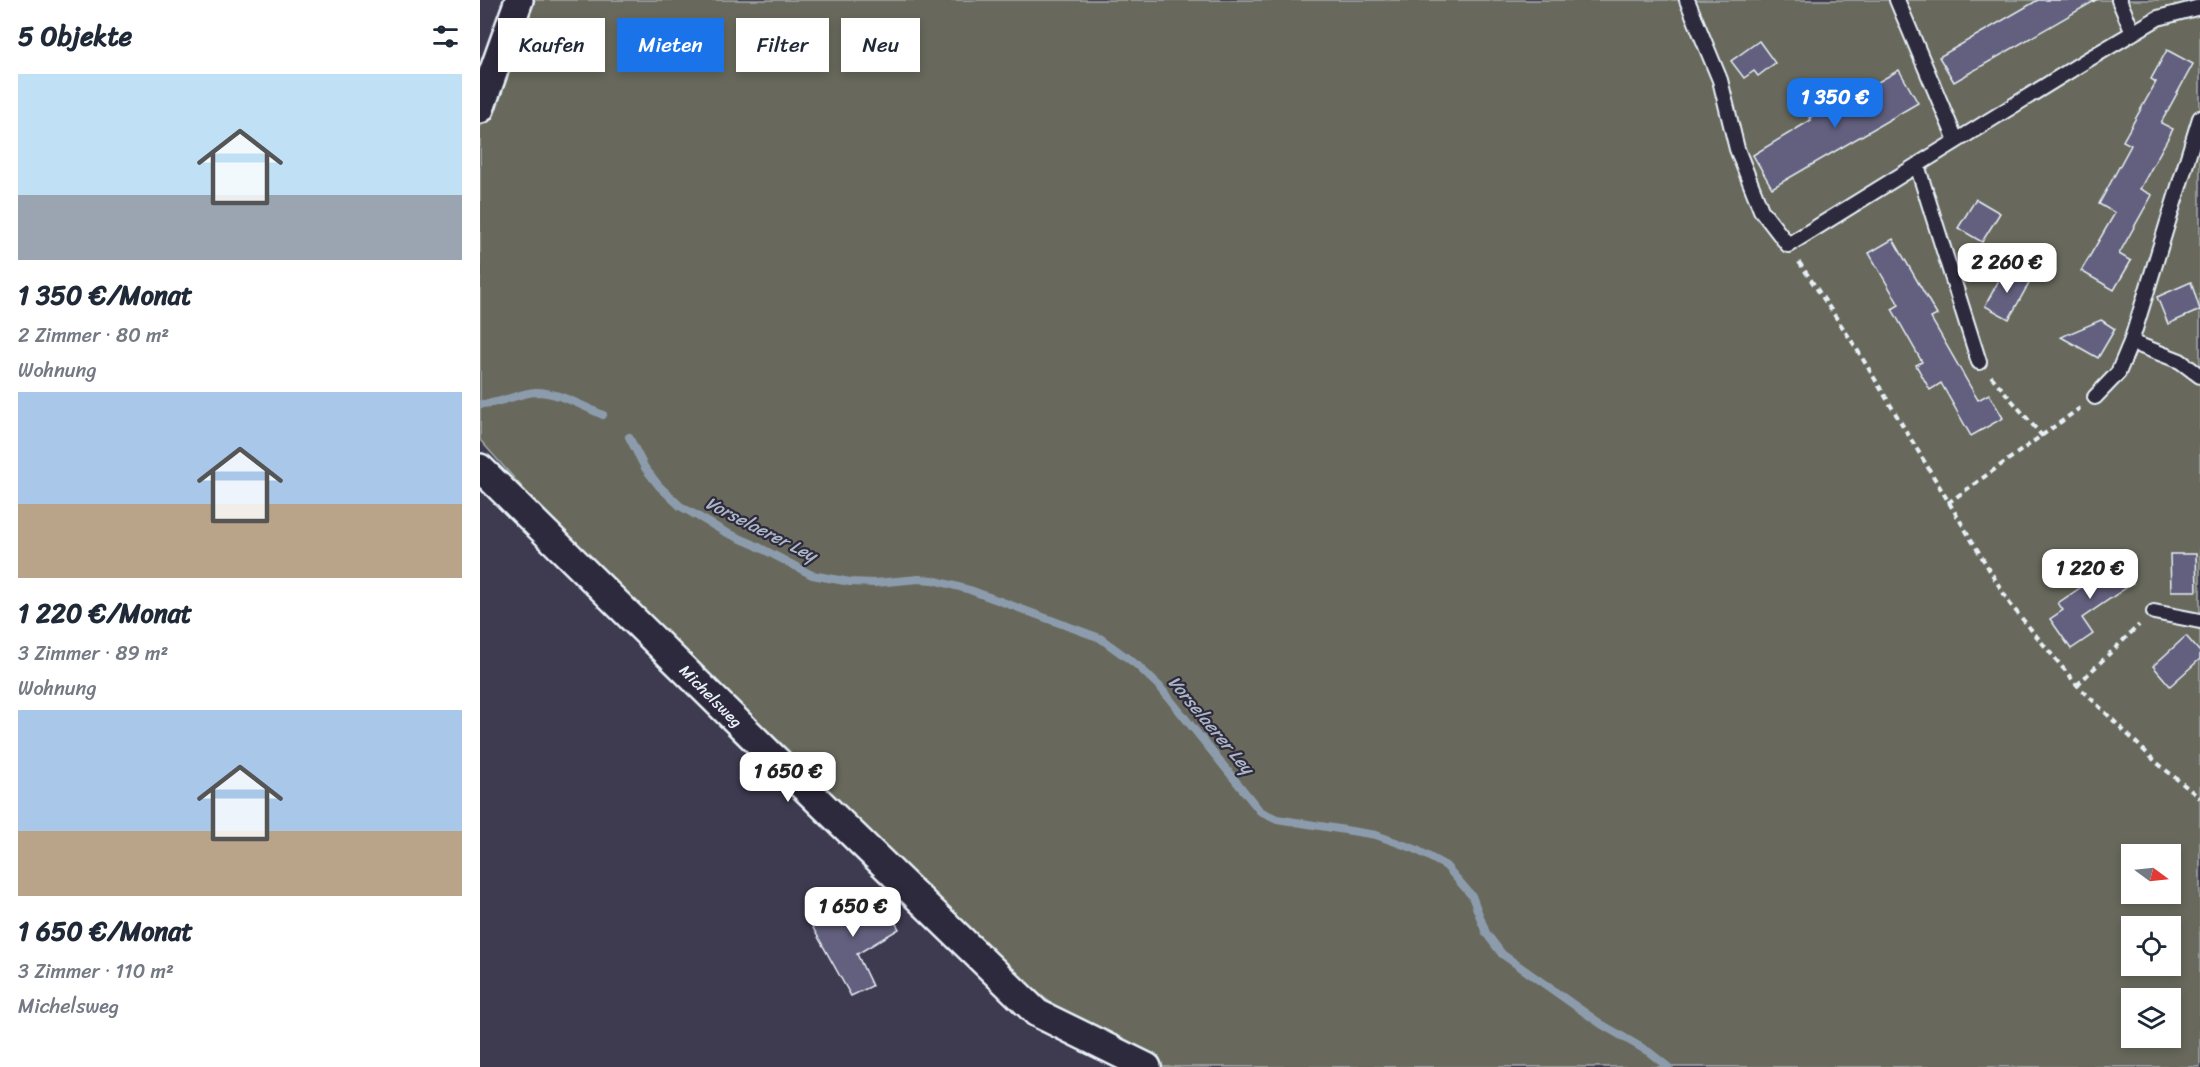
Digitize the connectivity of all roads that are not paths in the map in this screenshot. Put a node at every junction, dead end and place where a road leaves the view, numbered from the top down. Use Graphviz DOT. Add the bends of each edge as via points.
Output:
graph roads {
  1 [pos="519,0"];
  2 [pos="1687,0"];
  3 [pos="1897,0"];
  4 [pos="2119,0"];
  5 [pos="2200,7"];
  6 [pos="2133,33"];
  7 [pos="480,109"];
  8 [pos="2200,118"];
  9 [pos="1956,140"];
  10 [pos="1917,165"];
  11 [pos="2131,342"];
  12 [pos="1979,362"];
  13 [pos="2200,376"];
  14 [pos="2095,397"];
  15 [pos="480,468"];
  16 [pos="2154,612"];
  17 [pos="2200,621"];
  18 [pos="1147,1067"];
  1 -- 7 [label="street"];
  2 -- 10 [label="lane" via="1720,80 1737,149 1761,210 1788,245"];
  3 -- 9 [label="lane"];
  4 -- 6 [label="lane"];
  5 -- 6 [label="lane" via="2158,18"];
  6 -- 9 [label="lane"];
  8 -- 11 [label="lane"];
  9 -- 10 [label="lane"];
  10 -- 12 [label="lane"];
  11 -- 13 [label="lane" via="2180,361"];
  11 -- 14 [label="lane" via="2118,373"];
  15 -- 18 [label="street, Michelsweg" via="1037,1013"];
  16 -- 17 [label="lane"];
}
